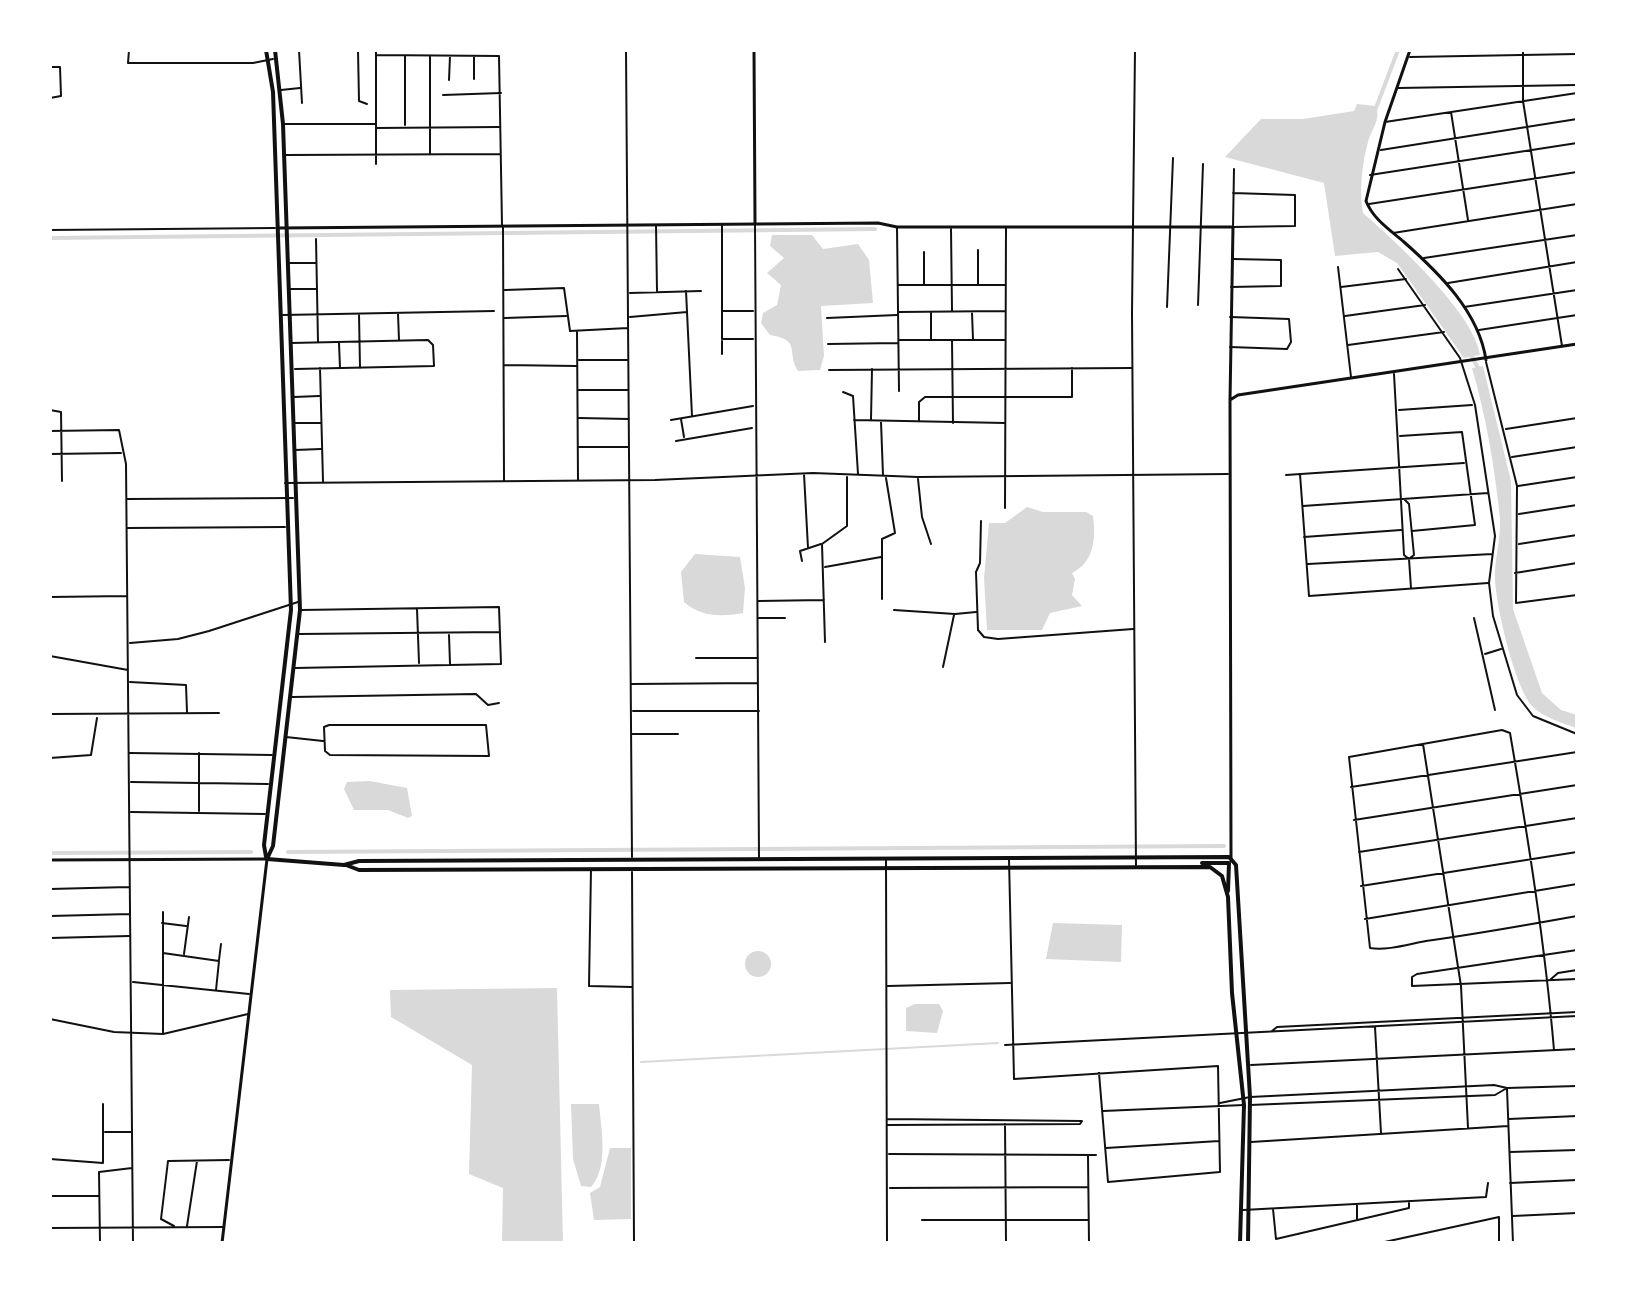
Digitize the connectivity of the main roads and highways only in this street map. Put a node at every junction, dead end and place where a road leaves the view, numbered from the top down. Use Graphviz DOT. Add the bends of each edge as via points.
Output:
graph roads {
  1 [pos="266,50"];
  2 [pos="275,50"];
  3 [pos="759,857"];
  4 [pos="267,859"];
  5 [pos="632,860"];
  6 [pos="1230,861"];
  7 [pos="1192,864"];
  8 [pos="344,865"];
  9 [pos="760,867"];
  10 [pos="632,868"];
  11 [pos="1228,897"];
  12 [pos="1247,1105"];
  13 [pos="1246,1210"];
  14 [pos="1240,1243"];
  15 [pos="1248,1243"];
  1 -- 4 [label="main road" via="273,92 291,603"];
  2 -- 4 [label="main road" via="283,124 300,610 273,846"];
  3 -- 5 [label="main road"];
  3 -- 6 [label="main road"];
  3 -- 9 [label="main road"];
  4 -- 8 [label="main road"];
  5 -- 8 [label="main road"];
  5 -- 10 [label="main road"];
  6 -- 7 [label="main road"];
  6 -- 11 [label="main road"];
  6 -- 12 [label="main road" via="1236,865"];
  7 -- 9 [label="main road"];
  7 -- 11 [label="main road" via="1218,872"];
  8 -- 10 [label="main road" via="359,870"];
  9 -- 10 [label="main road"];
  11 -- 12 [label="main road"];
  12 -- 13 [label="main road"];
  12 -- 13 [label="main road" via="1251,1142"];
  13 -- 14 [label="main road"];
  13 -- 15 [label="main road"];
}
